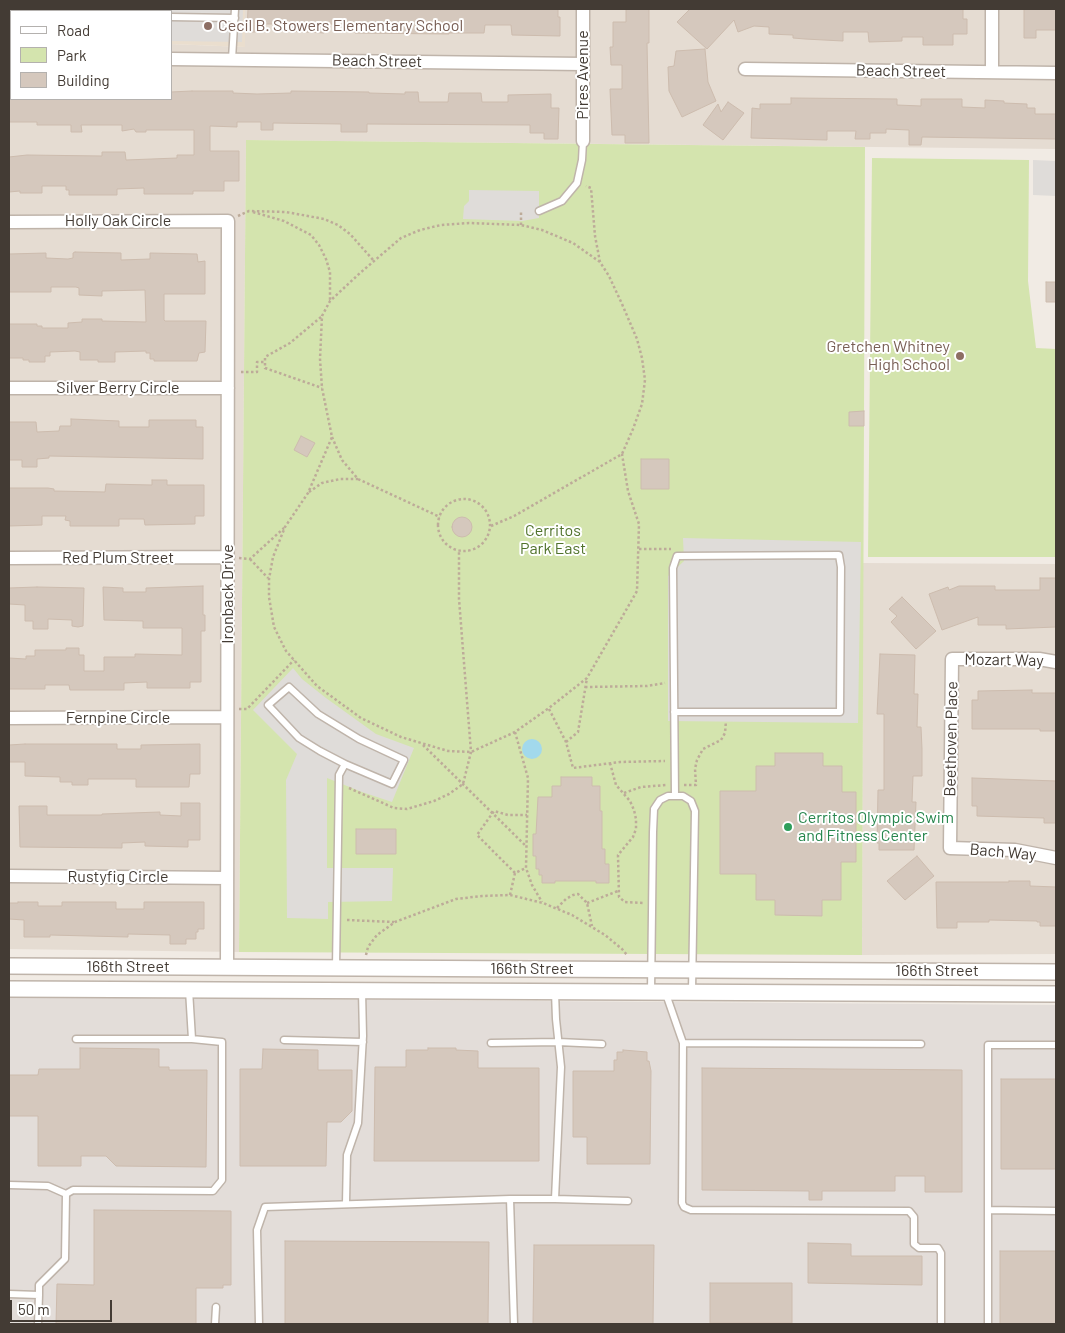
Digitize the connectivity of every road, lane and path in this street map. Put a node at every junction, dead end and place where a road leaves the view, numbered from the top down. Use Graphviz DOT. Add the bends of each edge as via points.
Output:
graph roads {
  1 [pos="235,9"];
  2 [pos="583,9"];
  3 [pos="992,9"];
  4 [pos="172,17"];
  5 [pos="235,18"];
  6 [pos="172,58"];
  7 [pos="232,59"];
  8 [pos="583,64"];
  9 [pos="745,70"];
  10 [pos="992,72"];
  11 [pos="1056,73"];
  12 [pos="583,141"];
  13 [pos="577,183"];
  14 [pos="249,211"];
  15 [pos="539,211"];
  16 [pos="522,212"];
  17 [pos="228,221"];
  18 [pos="9,222"];
  19 [pos="522,225"];
  20 [pos="374,260"];
  21 [pos="600,262"];
  22 [pos="330,301"];
  23 [pos="322,316"];
  24 [pos="265,362"];
  25 [pos="228,371"];
  26 [pos="9,388"];
  27 [pos="228,388"];
  28 [pos="322,388"];
  29 [pos="332,437"];
  30 [pos="622,454"];
  31 [pos="358,479"];
  32 [pos="308,492"];
  33 [pos="440,518"];
  34 [pos="491,526"];
  35 [pos="285,527"];
  36 [pos="638,548"];
  37 [pos="459,550"];
  38 [pos="677,556"];
  39 [pos="9,558"];
  40 [pos="228,558"];
  41 [pos="250,559"];
  42 [pos="269,579"];
  43 [pos="952,659"];
  44 [pos="294,660"];
  45 [pos="1056,662"];
  46 [pos="587,678"];
  47 [pos="674,682"];
  48 [pos="585,687"];
  49 [pos="549,708"];
  50 [pos="247,709"];
  51 [pos="674,712"];
  52 [pos="726,712"];
  53 [pos="9,718"];
  54 [pos="227,718"];
  55 [pos="516,732"];
  56 [pos="566,742"];
  57 [pos="422,744"];
  58 [pos="471,752"];
  59 [pos="674,761"];
  60 [pos="610,763"];
  61 [pos="345,764"];
  62 [pos="338,783"];
  63 [pos="463,784"];
  64 [pos="675,785"];
  65 [pos="624,792"];
  66 [pos="675,796"];
  67 [pos="492,813"];
  68 [pos="527,815"];
  69 [pos="526,846"];
  70 [pos="950,848"];
  71 [pos="1056,858"];
  72 [pos="526,868"];
  73 [pos="515,873"];
  74 [pos="9,876"];
  75 [pos="227,878"];
  76 [pos="618,891"];
  77 [pos="510,895"];
  78 [pos="543,903"];
  79 [pos="587,903"];
  80 [pos="652,903"];
  81 [pos="557,908"];
  82 [pos="337,920"];
  83 [pos="396,922"];
  84 [pos="593,928"];
  85 [pos="365,958"];
  86 [pos="630,958"];
  87 [pos="9,966"];
  88 [pos="227,967"];
  89 [pos="336,968"];
  90 [pos="651,970"];
  91 [pos="692,970"];
  92 [pos="1056,972"];
  93 [pos="9,990"];
  94 [pos="189,990"];
  95 [pos="336,991"];
  96 [pos="362,991"];
  97 [pos="556,992"];
  98 [pos="651,992"];
  99 [pos="666,992"];
  100 [pos="692,993"];
  101 [pos="1056,994"];
  102 [pos="76,1039"];
  103 [pos="192,1039"];
  104 [pos="284,1040"];
  105 [pos="363,1042"];
  106 [pos="558,1042"];
  107 [pos="683,1042"];
  108 [pos="491,1043"];
  109 [pos="602,1044"];
  110 [pos="921,1044"];
  111 [pos="1056,1046"];
  112 [pos="9,1185"];
  113 [pos="66,1194"];
  114 [pos="510,1199"];
  115 [pos="555,1199"];
  116 [pos="628,1201"];
  117 [pos="346,1204"];
  118 [pos="988,1210"];
  119 [pos="1056,1211"];
  120 [pos="9,1294"];
  121 [pos="39,1295"];
  122 [pos="216,1307"];
  123 [pos="38,1324"];
  124 [pos="215,1324"];
  125 [pos="259,1324"];
  126 [pos="514,1324"];
  127 [pos="941,1324"];
  128 [pos="988,1324"];
  1 -- 5 [label="lane"];
  2 -- 8 [label="street, Pires Avenue"];
  3 -- 10 [label="street"];
  4 -- 5 [label="lane"];
  5 -- 7 [label="lane"];
  6 -- 7 [label="street, Beach Street"];
  7 -- 8 [label="street, Beach Street"];
  8 -- 12 [label="street, Pires Avenue"];
  9 -- 10 [label="street, Beach Street"];
  10 -- 11 [label="street, Beach Street"];
  12 -- 13 [label="lane"];
  13 -- 15 [label="lane" via="562,201"];
  13 -- 21 [label="path" via="591,188"];
  14 -- 17 [label="path"];
  14 -- 20 [label="path" via="286,212 324,219 350,234"];
  14 -- 22 [label="path" via="284,221 311,234 320,245 330,272"];
  16 -- 19 [label="path"];
  17 -- 18 [label="street, Holly Oak Circle"];
  17 -- 25 [label="street, Ironback Drive"];
  19 -- 20 [label="path" via="441,225 401,238"];
  19 -- 21 [label="path" via="573,243"];
  20 -- 22 [label="path"];
  21 -- 30 [label="path" via="613,283 637,339 645,380 642,404"];
  22 -- 23 [label="path"];
  23 -- 24 [label="path" via="290,343 265,357"];
  23 -- 28 [label="path"];
  24 -- 25 [label="path" via="257,362 257,372"];
  24 -- 28 [label="path" via="265,368"];
  25 -- 27 [label="street, Ironback Drive"];
  26 -- 27 [label="street, Silver Berry Circle"];
  27 -- 40 [label="street, Ironback Drive"];
  28 -- 29 [label="path"];
  29 -- 31 [label="path" via="342,460"];
  29 -- 32 [label="path"];
  30 -- 34 [label="path"];
  30 -- 36 [label="path" via="628,491 639,524"];
  31 -- 32 [label="path" via="322,483"];
  31 -- 33 [label="path"];
  32 -- 35 [label="path"];
  33 -- 34 [label="path" via="446,507 465,499 483,507"];
  33 -- 37 [label="path" via="440,535 446,544"];
  34 -- 37 [label="path" via="483,544 474,550"];
  35 -- 41 [label="path"];
  35 -- 42 [label="path" via="273,557"];
  36 -- 38 [label="path" via="671,549"];
  36 -- 46 [label="path" via="637,591"];
  37 -- 58 [label="path" via="459,599"];
  38 -- 47 [label="lane" via="673,568"];
  38 -- 52 [label="lane" via="839,555 840,712"];
  39 -- 40 [label="street, Red Plum Street"];
  40 -- 41 [label="path"];
  40 -- 54 [label="street, Ironback Drive"];
  41 -- 42 [label="path"];
  42 -- 44 [label="path" via="274,627"];
  43 -- 45 [label="street, Mozart Way" via="1039,659"];
  43 -- 70 [label="street, Beethoven Place"];
  44 -- 50 [label="path"];
  44 -- 57 [label="path" via="317,686 361,718 401,738"];
  46 -- 48 [label="path"];
  46 -- 49 [label="path"];
  47 -- 48 [label="path"];
  47 -- 51 [label="lane"];
  48 -- 56 [label="path" via="578,732"];
  49 -- 55 [label="path"];
  49 -- 56 [label="path"];
  51 -- 52 [label="lane"];
  51 -- 59 [label="lane"];
  52 -- 64 [label="path" via="725,733 721,740 703,749 697,760 696,785"];
  53 -- 54 [label="street, Fernpine Circle"];
  54 -- 75 [label="street, Ironback Drive"];
  55 -- 58 [label="path"];
  55 -- 68 [label="path" via="528,778"];
  56 -- 60 [label="path" via="573,768"];
  57 -- 58 [label="path" via="448,751"];
  57 -- 63 [label="path"];
  58 -- 63 [label="path"];
  59 -- 60 [label="path"];
  59 -- 64 [label="lane"];
  60 -- 65 [label="path" via="616,785"];
  61 -- 61 [label="lane" via="392,784 404,760 359,739 318,714 289,687 268,705 299,738"];
  61 -- 62 [label="lane"];
  62 -- 63 [label="path" via="394,808 407,809 434,801"];
  62 -- 82 [label="lane"];
  63 -- 67 [label="path"];
  64 -- 65 [label="path" via="641,787"];
  64 -- 66 [label="lane"];
  65 -- 76 [label="path" via="634,810 636,828 634,837 618,855"];
  66 -- 80 [label="lane" via="660,800 654,809"];
  66 -- 91 [label="lane" via="684,796 691,801 695,811"];
  67 -- 68 [label="path"];
  67 -- 69 [label="path"];
  67 -- 73 [label="path" via="477,836"];
  68 -- 69 [label="path"];
  69 -- 72 [label="path"];
  70 -- 71 [label="street, Bach Way" via="1015,850"];
  72 -- 73 [label="path"];
  72 -- 78 [label="path"];
  73 -- 77 [label="path"];
  74 -- 75 [label="street, Rustyfig Circle"];
  75 -- 88 [label="street, Ironback Drive"];
  76 -- 79 [label="path"];
  76 -- 80 [label="path" via="625,902"];
  77 -- 78 [label="path"];
  77 -- 83 [label="path" via="456,899"];
  78 -- 81 [label="path"];
  79 -- 81 [label="path" via="578,894"];
  79 -- 84 [label="path"];
  80 -- 90 [label="lane"];
  81 -- 84 [label="path"];
  82 -- 83 [label="path"];
  82 -- 89 [label="lane"];
  83 -- 85 [label="path" via="377,935 368,946"];
  84 -- 86 [label="path"];
  87 -- 88 [label="street, 166th Street"];
  88 -- 89 [label="street, 166th Street"];
  89 -- 90 [label="street, 166th Street"];
  89 -- 95 [label="street"];
  90 -- 91 [label="street, 166th Street"];
  90 -- 98 [label="lane"];
  91 -- 92 [label="street, 166th Street"];
  91 -- 100 [label="lane"];
  93 -- 94 [label="street, 166th Street"];
  94 -- 95 [label="street, 166th Street"];
  94 -- 103 [label="lane"];
  95 -- 96 [label="street, 166th Street"];
  96 -- 97 [label="street, 166th Street"];
  96 -- 105 [label="lane"];
  97 -- 98 [label="street, 166th Street"];
  97 -- 106 [label="lane"];
  98 -- 99 [label="street, 166th Street"];
  99 -- 100 [label="street, 166th Street"];
  99 -- 107 [label="lane"];
  100 -- 101 [label="street, 166th Street"];
  102 -- 103 [label="lane"];
  103 -- 113 [label="lane" via="222,1042 222,1180 213,1190 73,1190"];
  104 -- 105 [label="lane"];
  105 -- 117 [label="lane" via="358,1123 347,1155"];
  106 -- 108 [label="lane"];
  106 -- 109 [label="lane"];
  106 -- 115 [label="lane" via="561,1067"];
  107 -- 110 [label="lane"];
  107 -- 127 [label="lane" via="684,1207 691,1210 909,1211 914,1217 914,1244 919,1248 938,1248 941,1253"];
  111 -- 118 [label="lane" via="988,1045"];
  112 -- 113 [label="lane" via="48,1186"];
  113 -- 121 [label="lane" via="65,1259 39,1286"];
  114 -- 115 [label="lane"];
  114 -- 117 [label="lane"];
  114 -- 126 [label="lane"];
  115 -- 116 [label="lane"];
  117 -- 125 [label="lane" via="265,1207 257,1230"];
  118 -- 119 [label="lane"];
  118 -- 128 [label="lane"];
  120 -- 121 [label="lane"];
  121 -- 123 [label="lane"];
  122 -- 124 [label="lane"];
}
